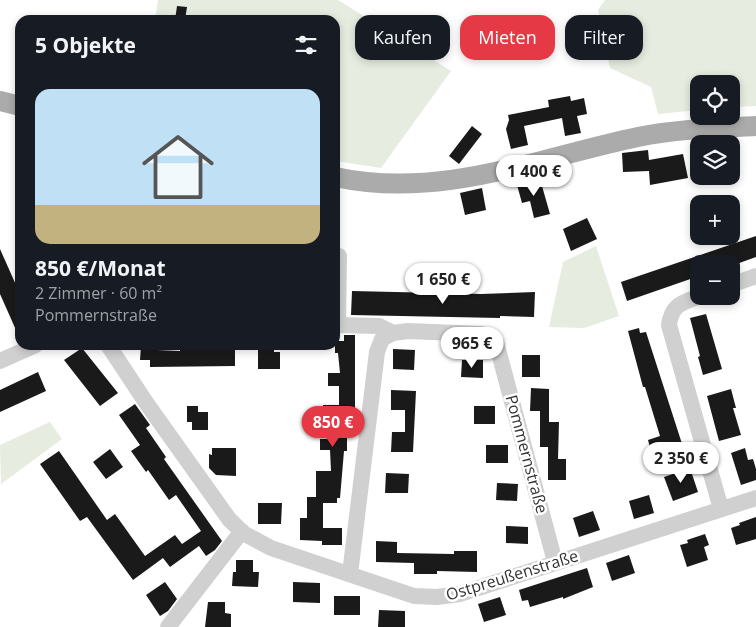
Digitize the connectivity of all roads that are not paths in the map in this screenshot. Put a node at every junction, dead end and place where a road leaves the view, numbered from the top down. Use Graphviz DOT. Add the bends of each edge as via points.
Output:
graph roads {
  1 [pos="0,101"];
  2 [pos="15,105"];
  3 [pos="756,126"];
  4 [pos="340,178"];
  5 [pos="756,276"];
  6 [pos="740,282"];
  7 [pos="690,300"];
  8 [pos="340,325"];
  9 [pos="393,333"];
  10 [pos="25,350"];
  11 [pos="111,350"];
  12 [pos="0,361"];
  13 [pos="756,498"];
  14 [pos="721,509"];
  15 [pos="242,531"];
  16 [pos="555,562"];
  17 [pos="350,574"];
  18 [pos="168,627"];
  1 -- 2 [label="main road"];
  3 -- 4 [label="main road" via="701,128 640,137 522,167 451,180 385,182"];
  5 -- 6 [label="street"];
  7 -- 14 [label="street" via="671,313 669,325"];
  8 -- 9 [label="street" via="379,326"];
  9 -- 16 [label="street, Pommernstraße" via="481,334 496,342"];
  9 -- 17 [label="street" via="382,339 377,352"];
  10 -- 12 [label="street"];
  11 -- 15 [label="street, Ostpreußenstraße" via="229,519"];
  13 -- 14 [label="street, Ostpreußenstraße"];
  14 -- 16 [label="street, Ostpreußenstraße"];
  15 -- 17 [label="street, Ostpreußenstraße" via="270,548"];
  15 -- 18 [label="street"];
  16 -- 17 [label="street, Ostpreußenstraße" via="460,594 437,597 414,596"];
}
